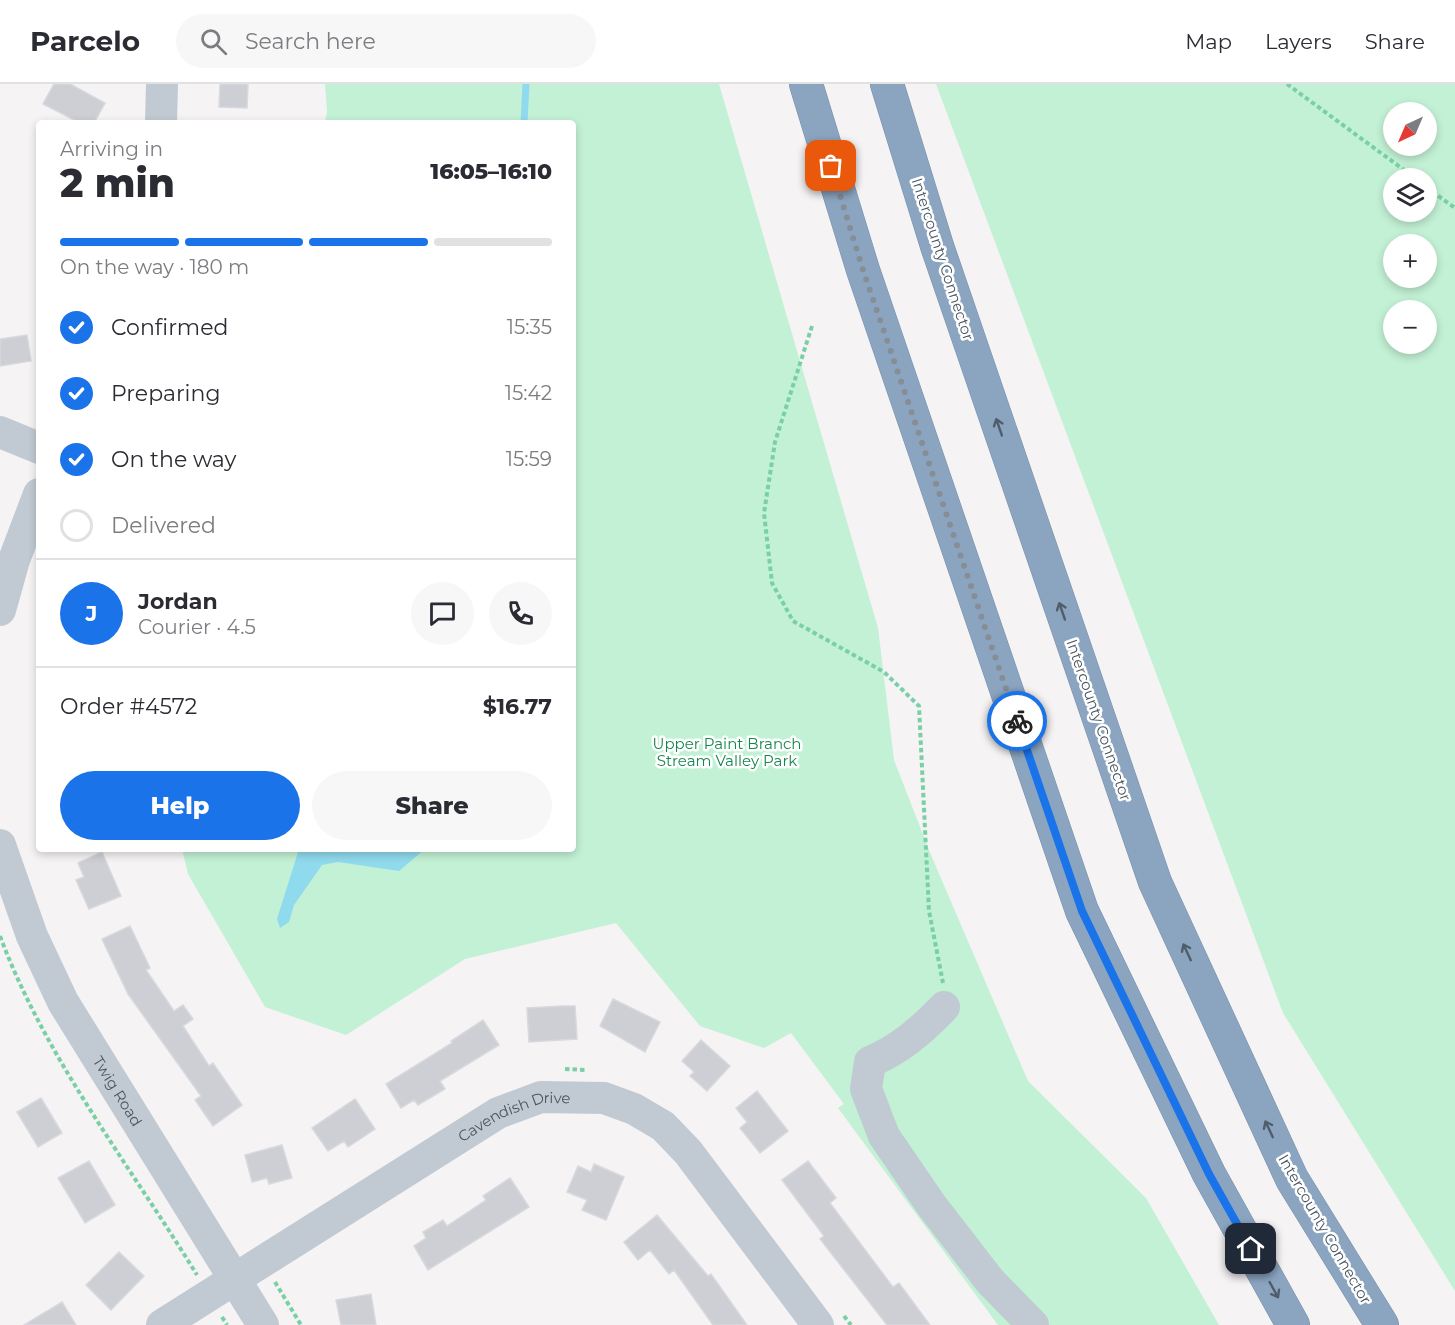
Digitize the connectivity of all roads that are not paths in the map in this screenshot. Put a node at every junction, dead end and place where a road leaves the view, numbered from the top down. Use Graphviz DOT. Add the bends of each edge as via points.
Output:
graph roads {
  1 [pos="162,84"];
  2 [pos="806,84"];
  3 [pos="887,84"];
  4 [pos="161,120"];
  5 [pos="0,432"];
  6 [pos="36,447"];
  7 [pos="36,502"];
  8 [pos="0,610"];
  9 [pos="0,845"];
  10 [pos="944,1007"];
  11 [pos="229,1267"];
  12 [pos="828,1316"];
  13 [pos="162,1325"];
  14 [pos="263,1325"];
  15 [pos="1033,1325"];
  16 [pos="1293,1325"];
  17 [pos="1382,1325"];
  1 -- 4 [label="street"];
  2 -- 16 [label="highway, one-way" via="863,270 1082,911 1209,1174"];
  17 -- 3 [label="highway, Intercounty Connector, one-way" via="1292,1179 1155,882 937,246"];
  5 -- 6 [label="street"];
  7 -- 8 [label="street"];
  9 -- 11 [label="street, Twig Road" via="32,936 63,1002"];
  10 -- 15 [label="street" via="914,1038 870,1062 866,1089 884,1136 932,1206 990,1281"];
  11 -- 12 [label="street, Cavendish Drive" via="498,1113 541,1097 604,1098 663,1126"];
  11 -- 13 [label="street, Cavendish Drive" via="202,1283"];
  11 -- 14 [label="street, Twig Road"];
}
